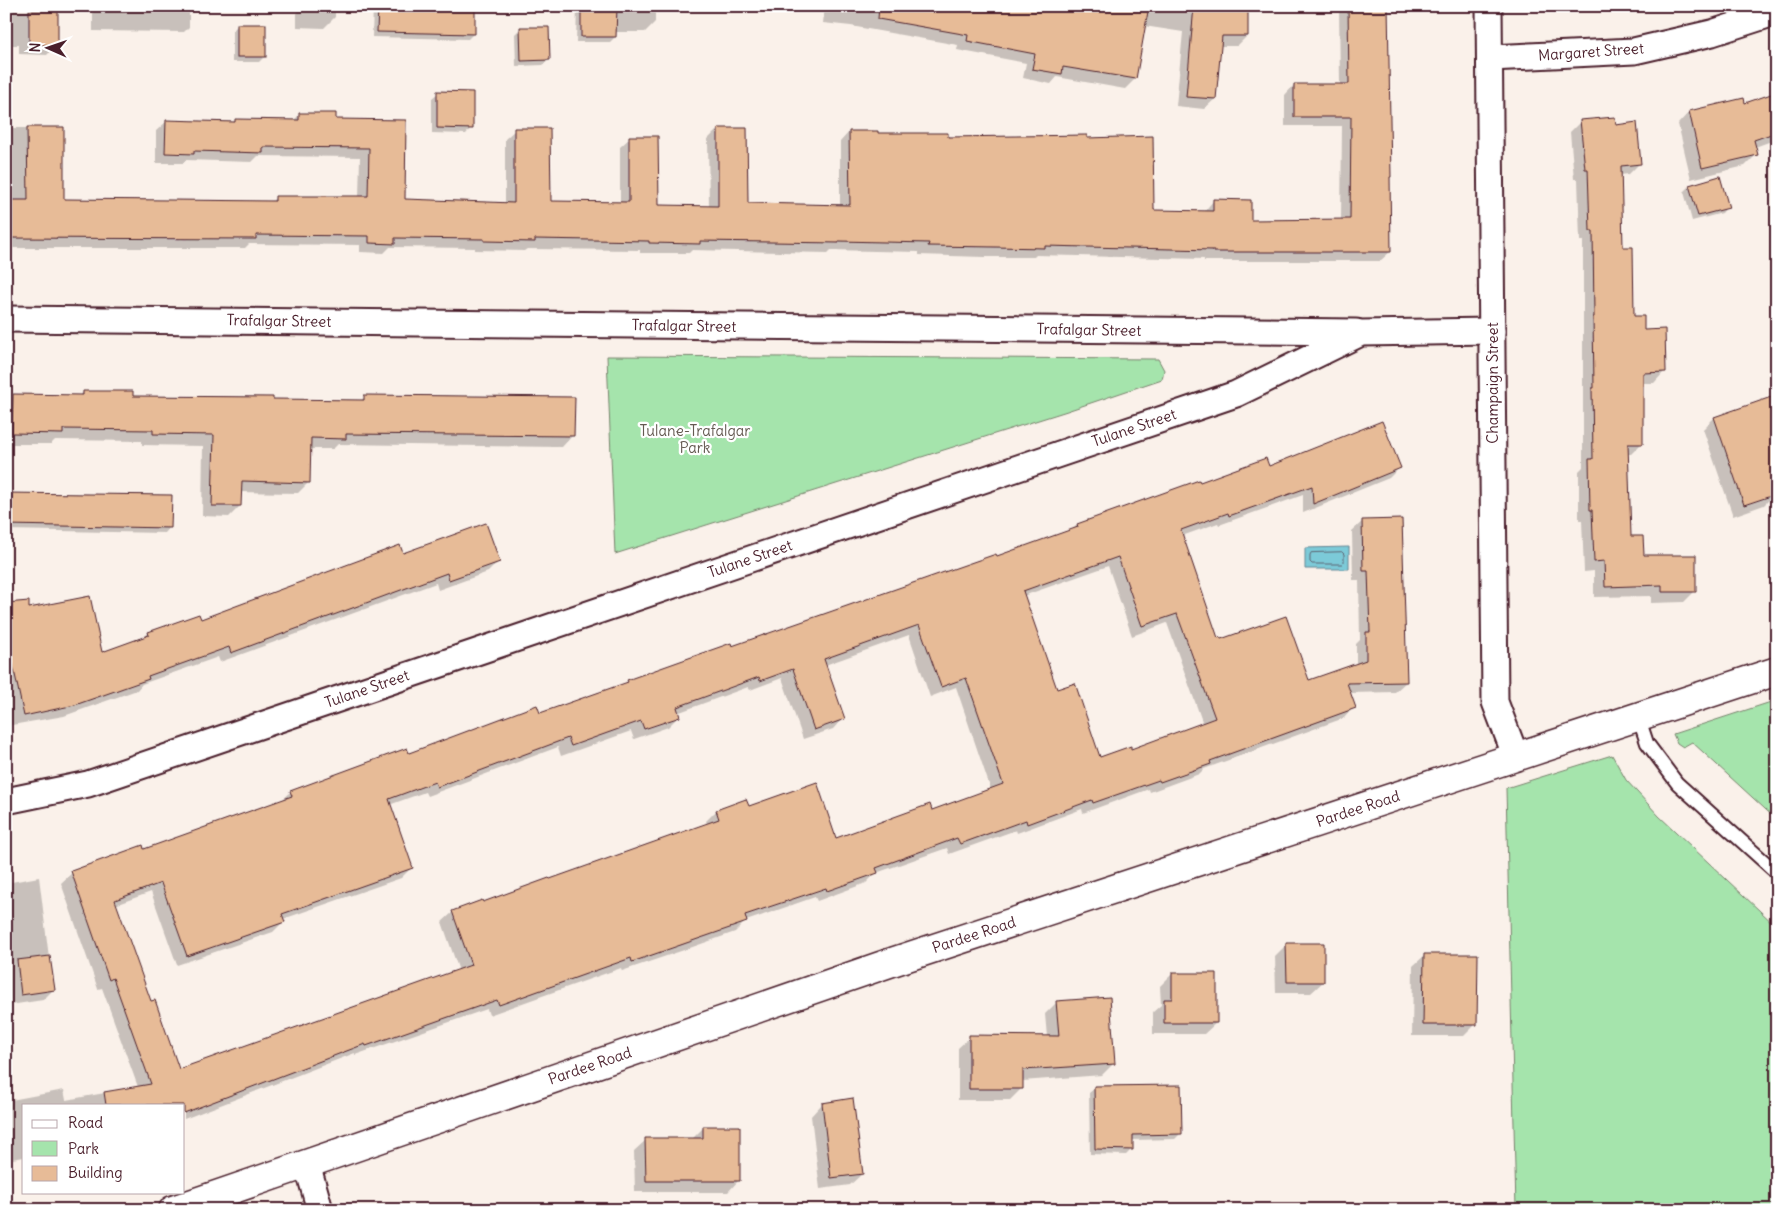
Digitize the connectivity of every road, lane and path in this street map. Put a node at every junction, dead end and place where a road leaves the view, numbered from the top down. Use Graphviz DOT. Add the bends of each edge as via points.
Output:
graph roads {
  1 [pos="1489,6"];
  2 [pos="1777,12"];
  3 [pos="1490,58"];
  4 [pos="6,319"];
  5 [pos="1492,331"];
  6 [pos="1361,332"];
  7 [pos="1777,671"];
  8 [pos="1638,716"];
  9 [pos="1516,757"];
  10 [pos="6,801"];
  11 [pos="1777,873"];
  12 [pos="307,1164"];
  13 [pos="174,1210"];
  14 [pos="320,1210"];
  1 -- 3 [label="street, Champaign Street"];
  2 -- 3 [label="street, Margaret Street" via="1712,33 1634,51"];
  3 -- 5 [label="street, Champaign Street"];
  4 -- 6 [label="street, Trafalgar Street"];
  5 -- 6 [label="street, Tulane Street"];
  5 -- 9 [label="street, Champaign Street" via="1495,702"];
  6 -- 10 [label="street, Tulane Street" via="1236,394 88,784"];
  7 -- 8 [label="main road, Pardee Road"];
  8 -- 9 [label="main road, Pardee Road"];
  8 -- 11 [label="lane" via="1647,743 1677,783"];
  9 -- 12 [label="main road, Pardee Road" via="895,961"];
  12 -- 13 [label="main road, Pardee Road"];
  12 -- 14 [label="street"];
}
